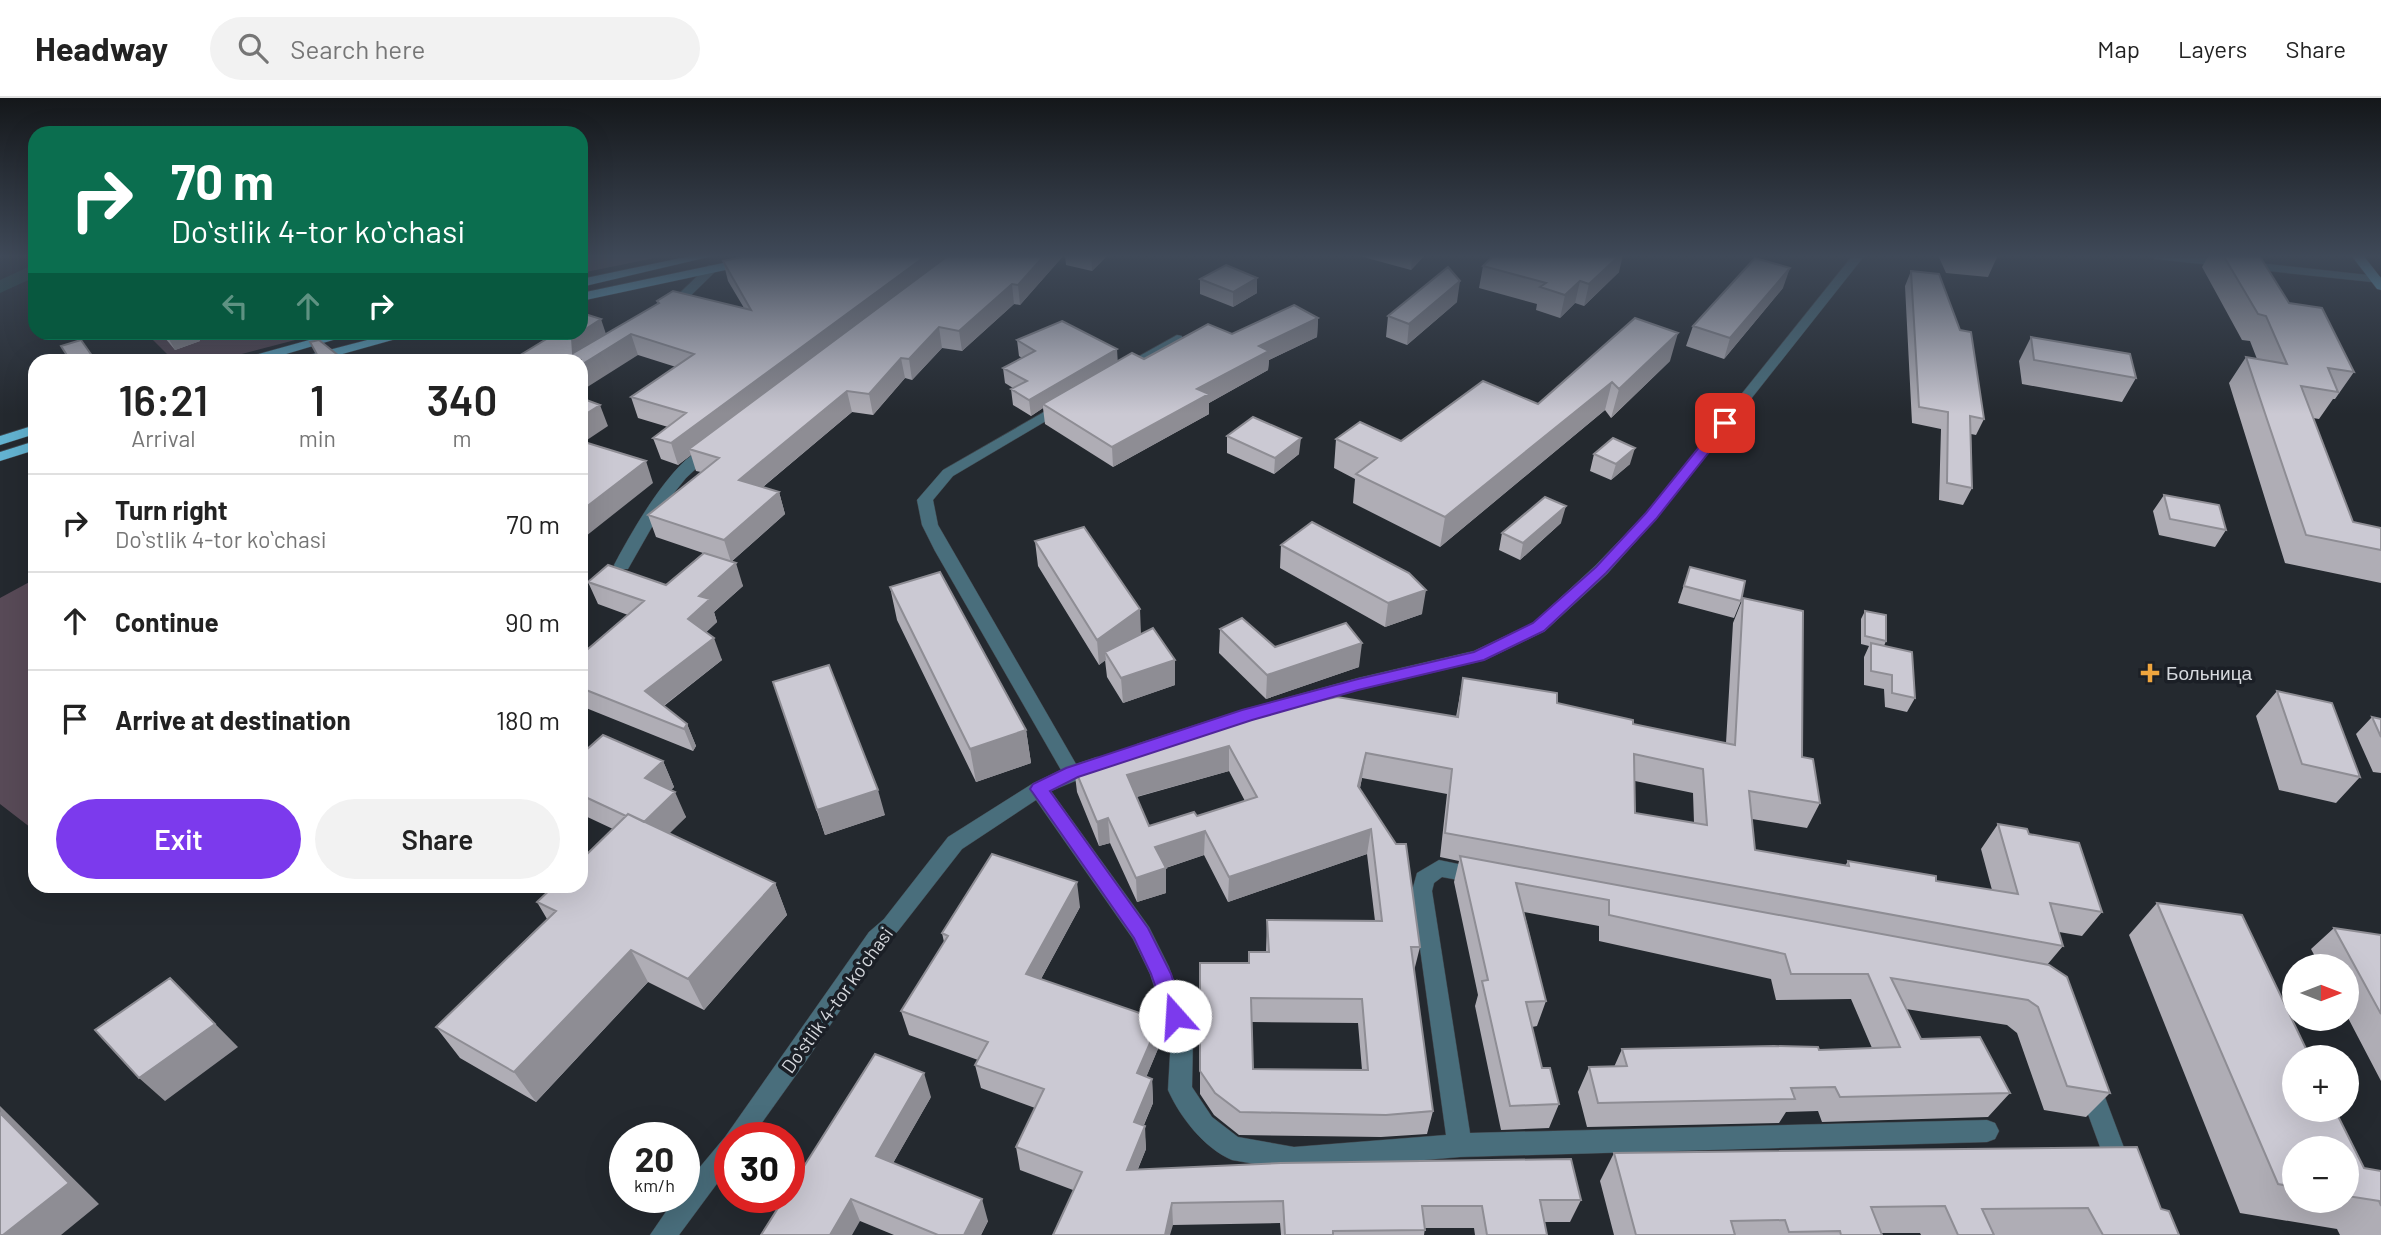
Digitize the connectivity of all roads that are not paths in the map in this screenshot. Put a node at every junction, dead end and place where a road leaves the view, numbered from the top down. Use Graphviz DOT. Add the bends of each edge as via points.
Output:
graph roads {
  1 [pos="671,308"];
  2 [pos="1817,308"];
  3 [pos="662,314"];
  4 [pos="1177,339"];
  5 [pos="343,340"];
  6 [pos="350,340"];
  7 [pos="280,354"];
  8 [pos="320,354"];
  9 [pos="1109,377"];
  10 [pos="1074,398"];
  11 [pos="28,431"];
  12 [pos="724,438"];
  13 [pos="0,441"];
  14 [pos="28,447"];
  15 [pos="0,457"];
  16 [pos="622,565"];
  17 [pos="1072,773"];
  18 [pos="1039,789"];
  19 [pos="1506,881"];
  20 [pos="2079,1058"];
  21 [pos="748,1122"];
  22 [pos="1987,1131"];
  23 [pos="1460,1145"];
  24 [pos="714,1167"];
  25 [pos="2126,1184"];
  26 [pos="663,1235"];
  1 -- 3 [label="street"];
  2 -- 17 [label="street, Doʻstlik 4-tor koʻchasi" via="1651,516 1539,627 1479,656 1248,715"];
  4 -- 9 [label="street"];
  5 -- 7 [label="main road"];
  6 -- 8 [label="main road"];
  10 -- 17 [label="street" via="948,473 925,500 930,525 943,551"];
  11 -- 13 [label="main road"];
  12 -- 16 [label="street" via="691,463 649,512"];
  14 -- 15 [label="main road"];
  17 -- 18 [label="street, Doʻstlik 4-tor koʻchasi"];
  18 -- 21 [label="street, Doʻstlik 4-tor koʻchasi" via="956,843 877,938"];
  18 -- 23 [label="street" via="1142,933 1182,1037 1180,1090 1204,1125 1232,1148 1294,1159"];
  19 -- 23 [label="street" via="1439,869 1424,879 1422,891"];
  20 -- 25 [label="street"];
  22 -- 23 [label="street"];
  24 -- 26 [label="street"];
}
